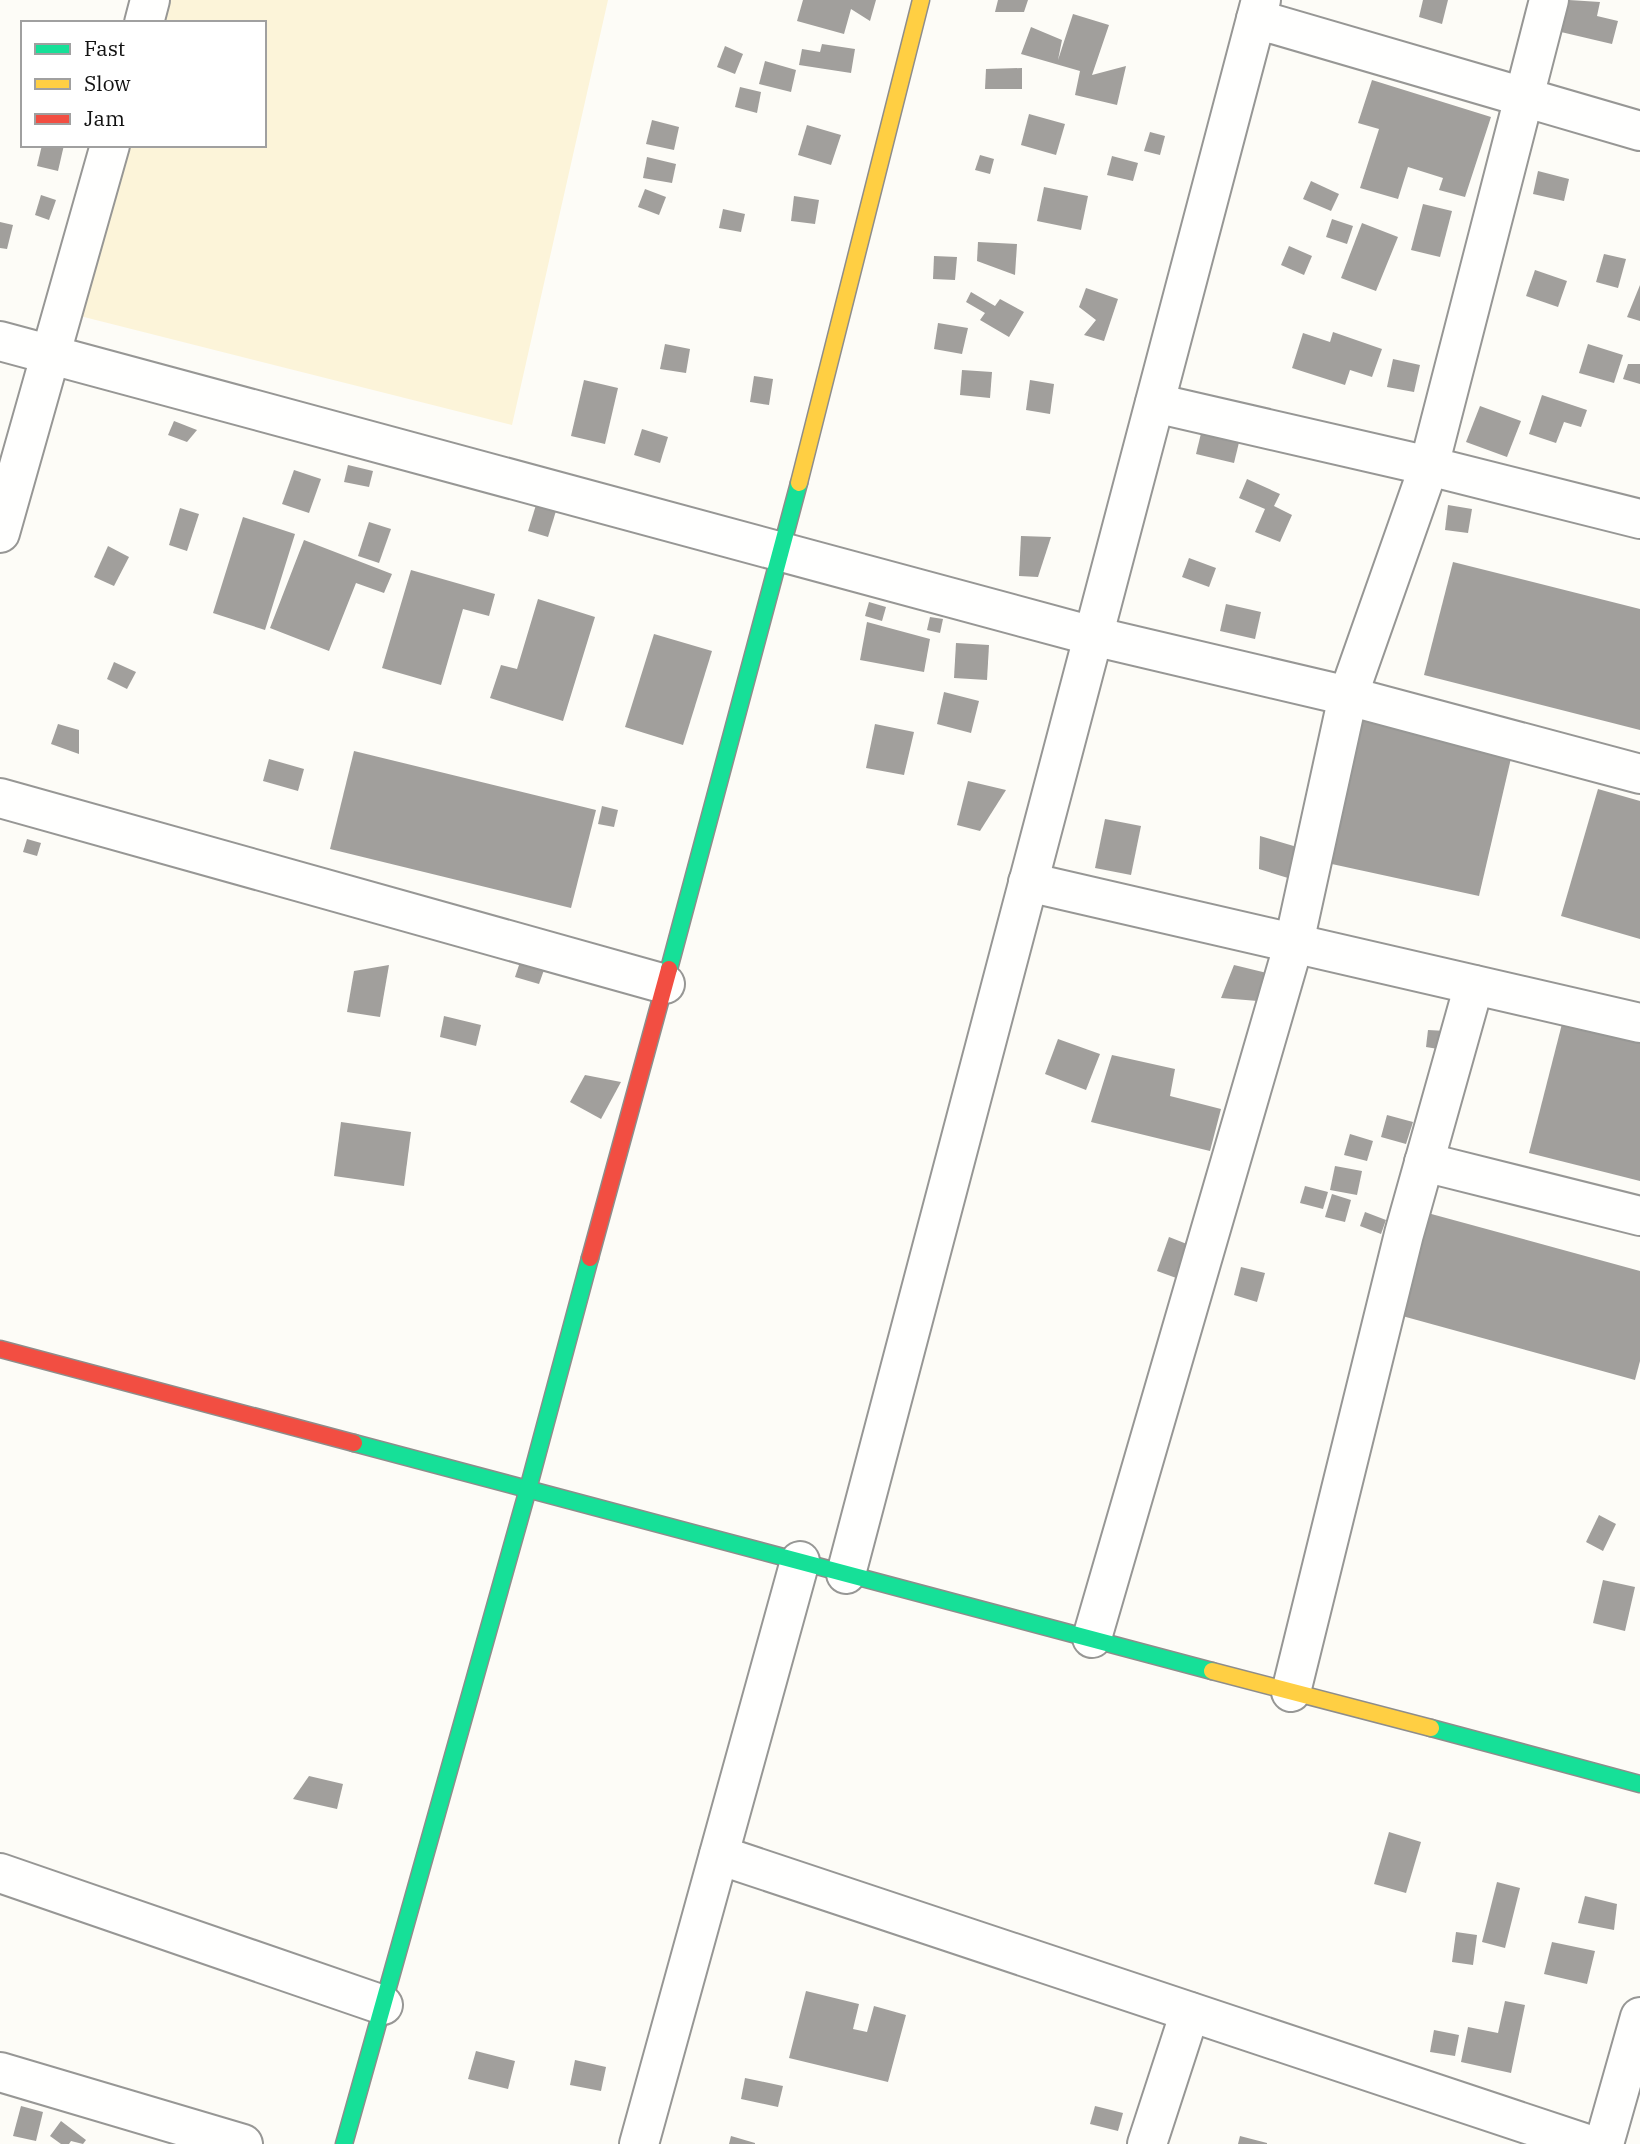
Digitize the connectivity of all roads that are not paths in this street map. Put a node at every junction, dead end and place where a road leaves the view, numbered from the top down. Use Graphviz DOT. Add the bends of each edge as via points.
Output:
graph roads {
  1 [pos="150,0"];
  2 [pos="921,0"];
  3 [pos="1549,0"];
  4 [pos="1258,10"];
  5 [pos="145,21"];
  6 [pos="1524,96"];
  7 [pos="1640,131"];
  8 [pos="109,147"];
  9 [pos="0,341"];
  10 [pos="51,355"];
  11 [pos="1155,403"];
  12 [pos="1429,467"];
  13 [pos="1640,519"];
  14 [pos="0,533"];
  15 [pos="781,552"];
  16 [pos="1093,636"];
  17 [pos="1348,696"];
  18 [pos="1640,774"];
  19 [pos="0,798"];
  20 [pos="1028,882"];
  21 [pos="1294,943"];
  22 [pos="664,984"];
  23 [pos="1474,985"];
  24 [pos="1640,1023"];
  25 [pos="1424,1162"];
  26 [pos="1640,1216"];
  27 [pos="0,1349"];
  28 [pos="528,1489"];
  29 [pos="800,1561"];
  30 [pos="846,1574"];
  31 [pos="1092,1639"];
  32 [pos="1291,1692"];
  33 [pos="1640,1784"];
  34 [pos="719,1855"];
  35 [pos="0,1873"];
  36 [pos="383,2005"];
  37 [pos="1191,2012"];
  38 [pos="1640,2017"];
  39 [pos="0,2072"];
  40 [pos="243,2144"];
  41 [pos="344,2144"];
  42 [pos="639,2144"];
  43 [pos="1147,2144"];
  44 [pos="1587,2144"];
  45 [pos="1604,2144"];
  1 -- 5 [label="street"];
  2 -- 15 [label="street"];
  3 -- 6 [label="street"];
  4 -- 6 [label="street"];
  4 -- 11 [label="street"];
  6 -- 7 [label="street"];
  6 -- 12 [label="street"];
  8 -- 10 [label="street"];
  9 -- 10 [label="street"];
  10 -- 14 [label="street"];
  10 -- 15 [label="street"];
  11 -- 12 [label="street"];
  11 -- 16 [label="street"];
  12 -- 13 [label="street"];
  12 -- 17 [label="street"];
  15 -- 16 [label="street"];
  15 -- 22 [label="street"];
  16 -- 17 [label="street"];
  16 -- 20 [label="street"];
  17 -- 18 [label="street"];
  17 -- 21 [label="street"];
  19 -- 22 [label="street"];
  20 -- 21 [label="street"];
  20 -- 30 [label="street"];
  21 -- 23 [label="street"];
  21 -- 31 [label="street"];
  22 -- 28 [label="street"];
  23 -- 24 [label="street"];
  23 -- 25 [label="street"];
  25 -- 26 [label="street"];
  25 -- 32 [label="street"];
  27 -- 28 [label="street"];
  28 -- 29 [label="street"];
  28 -- 36 [label="street"];
  29 -- 30 [label="street"];
  29 -- 34 [label="street"];
  30 -- 31 [label="street"];
  31 -- 32 [label="street"];
  32 -- 33 [label="street"];
  34 -- 37 [label="street"];
  34 -- 42 [label="street"];
  35 -- 36 [label="street"];
  36 -- 41 [label="street"];
  37 -- 43 [label="street"];
  37 -- 44 [label="street"];
  38 -- 45 [label="street"];
  39 -- 40 [label="street"];
}
